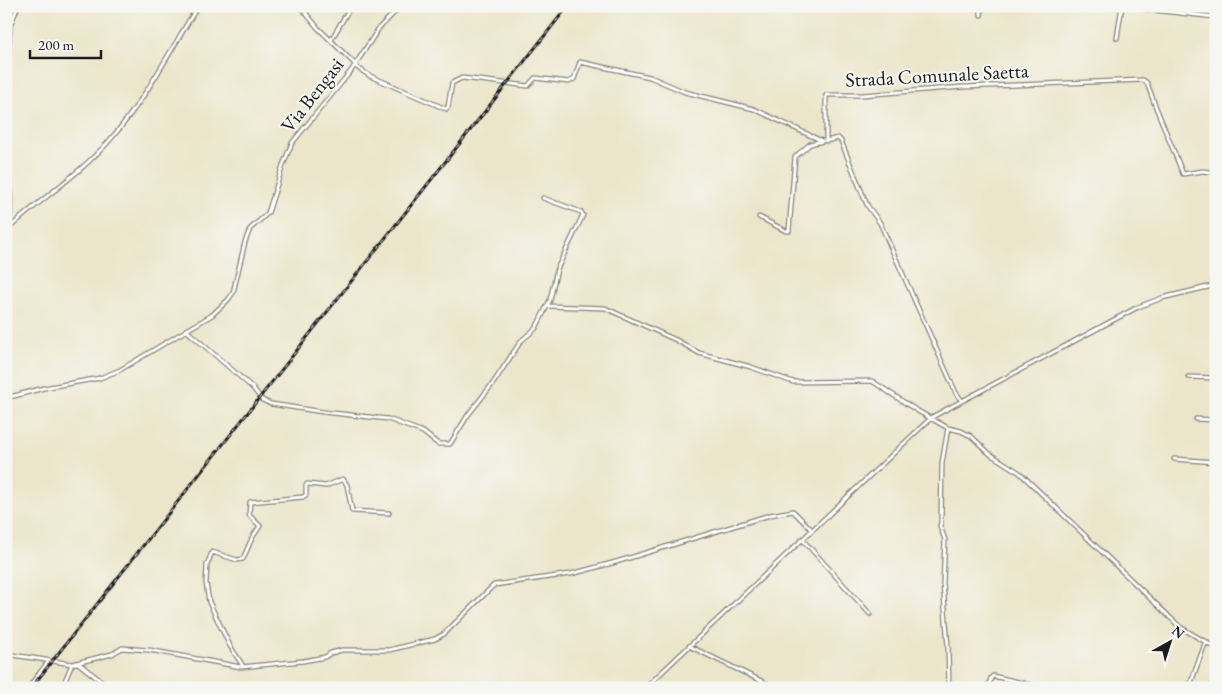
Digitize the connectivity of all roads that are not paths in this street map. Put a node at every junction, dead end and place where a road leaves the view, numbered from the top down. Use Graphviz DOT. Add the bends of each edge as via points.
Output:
graph roads {
  1 [pos="18,6"];
  2 [pos="198,6"];
  3 [pos="300,6"];
  4 [pos="351,6"];
  5 [pos="401,6"];
  6 [pos="981,6"];
  7 [pos="1122,6"];
  8 [pos="1144,6"];
  9 [pos="981,15"];
  10 [pos="1215,17"];
  11 [pos="1117,38"];
  12 [pos="331,40"];
  13 [pos="355,65"];
  14 [pos="6,119"];
  15 [pos="824,141"];
  16 [pos="6,151"];
  17 [pos="1216,173"];
  18 [pos="543,198"];
  19 [pos="759,217"];
  20 [pos="1214,225"];
  21 [pos="7,230"];
  22 [pos="1214,286"];
  23 [pos="548,306"];
  24 [pos="186,330"];
  25 [pos="1188,377"];
  26 [pos="1216,378"];
  27 [pos="6,398"];
  28 [pos="962,400"];
  29 [pos="932,417"];
  30 [pos="1196,419"];
  31 [pos="1216,420"];
  32 [pos="948,428"];
  33 [pos="1174,459"];
  34 [pos="1216,462"];
  35 [pos="389,513"];
  36 [pos="812,530"];
  37 [pos="802,539"];
  38 [pos="870,614"];
  39 [pos="1206,641"];
  40 [pos="689,646"];
  41 [pos="1216,648"];
  42 [pos="6,654"];
  43 [pos="50,662"];
  44 [pos="78,663"];
  45 [pos="72,664"];
  46 [pos="243,667"];
  47 [pos="28,688"];
  48 [pos="62,688"];
  49 [pos="110,688"];
  50 [pos="646,688"];
  51 [pos="776,688"];
  52 [pos="949,688"];
  53 [pos="988,688"];
  54 [pos="1044,688"];
  55 [pos="1189,688"];
  1 -- 14 [label="street" via="10,26"];
  2 -- 21 [label="street" via="109,141"];
  3 -- 12 [label="street"];
  4 -- 12 [label="street"];
  5 -- 13 [label="street, Via Bengasi" via="379,28"];
  6 -- 9 [label="street"];
  7 -- 11 [label="street"];
  8 -- 10 [label="street" via="1144,9"];
  12 -- 13 [label="street"];
  13 -- 15 [label="street" via="370,76 446,109 452,83 458,79 528,86 535,78 569,82 574,79 580,62 650,77 686,92 754,109"];
  13 -- 24 [label="street, Via Bengasi" via="292,143 268,213 250,229 233,293 212,315"];
  15 -- 17 [label="street, Strada Comunale Saetta" via="826,95 1144,80 1182,172 1203,170"];
  15 -- 19 [label="street" via="810,144 795,157 789,231"];
  15 -- 28 [label="street" via="838,138 841,141 867,205 880,223 956,393"];
  16 -- 21 [label="street" via="12,212"];
  18 -- 23 [label="street" via="583,215 557,269"];
  20 -- 22 [label="street"];
  22 -- 28 [label="street" via="1138,307"];
  23 -- 24 [label="street" via="536,328 522,341 450,444 438,444 423,432 388,419 271,404 262,400 253,388"];
  23 -- 29 [label="street" via="606,308 699,353 793,382 872,381"];
  24 -- 27 [label="street, Via Bengasi" via="120,370 100,378"];
  25 -- 26 [label="street"];
  28 -- 29 [label="street"];
  29 -- 32 [label="street"];
  29 -- 36 [label="street"];
  30 -- 31 [label="street"];
  32 -- 39 [label="street" via="971,436 990,454 1026,478 1180,627"];
  32 -- 52 [label="street" via="943,456 940,526 945,540 943,583"];
  33 -- 34 [label="street"];
  35 -- 46 [label="street" via="352,511 343,479 326,486 307,484 303,497 250,502 249,515 260,526 243,559 212,552 206,583 209,602"];
  36 -- 37 [label="street"];
  36 -- 46 [label="street" via="792,511 770,515 571,574 494,584 435,639 389,650 342,650 303,661"];
  37 -- 38 [label="street"];
  37 -- 40 [label="street"];
  39 -- 41 [label="street"];
  39 -- 55 [label="street"];
  40 -- 50 [label="street"];
  40 -- 51 [label="street"];
  42 -- 43 [label="street"];
  43 -- 45 [label="street"];
  43 -- 47 [label="street"];
  44 -- 45 [label="street"];
  44 -- 46 [label="street" via="122,648"];
  44 -- 49 [label="street"];
  45 -- 48 [label="street"];
  53 -- 54 [label="street" via="993,676"];
}
